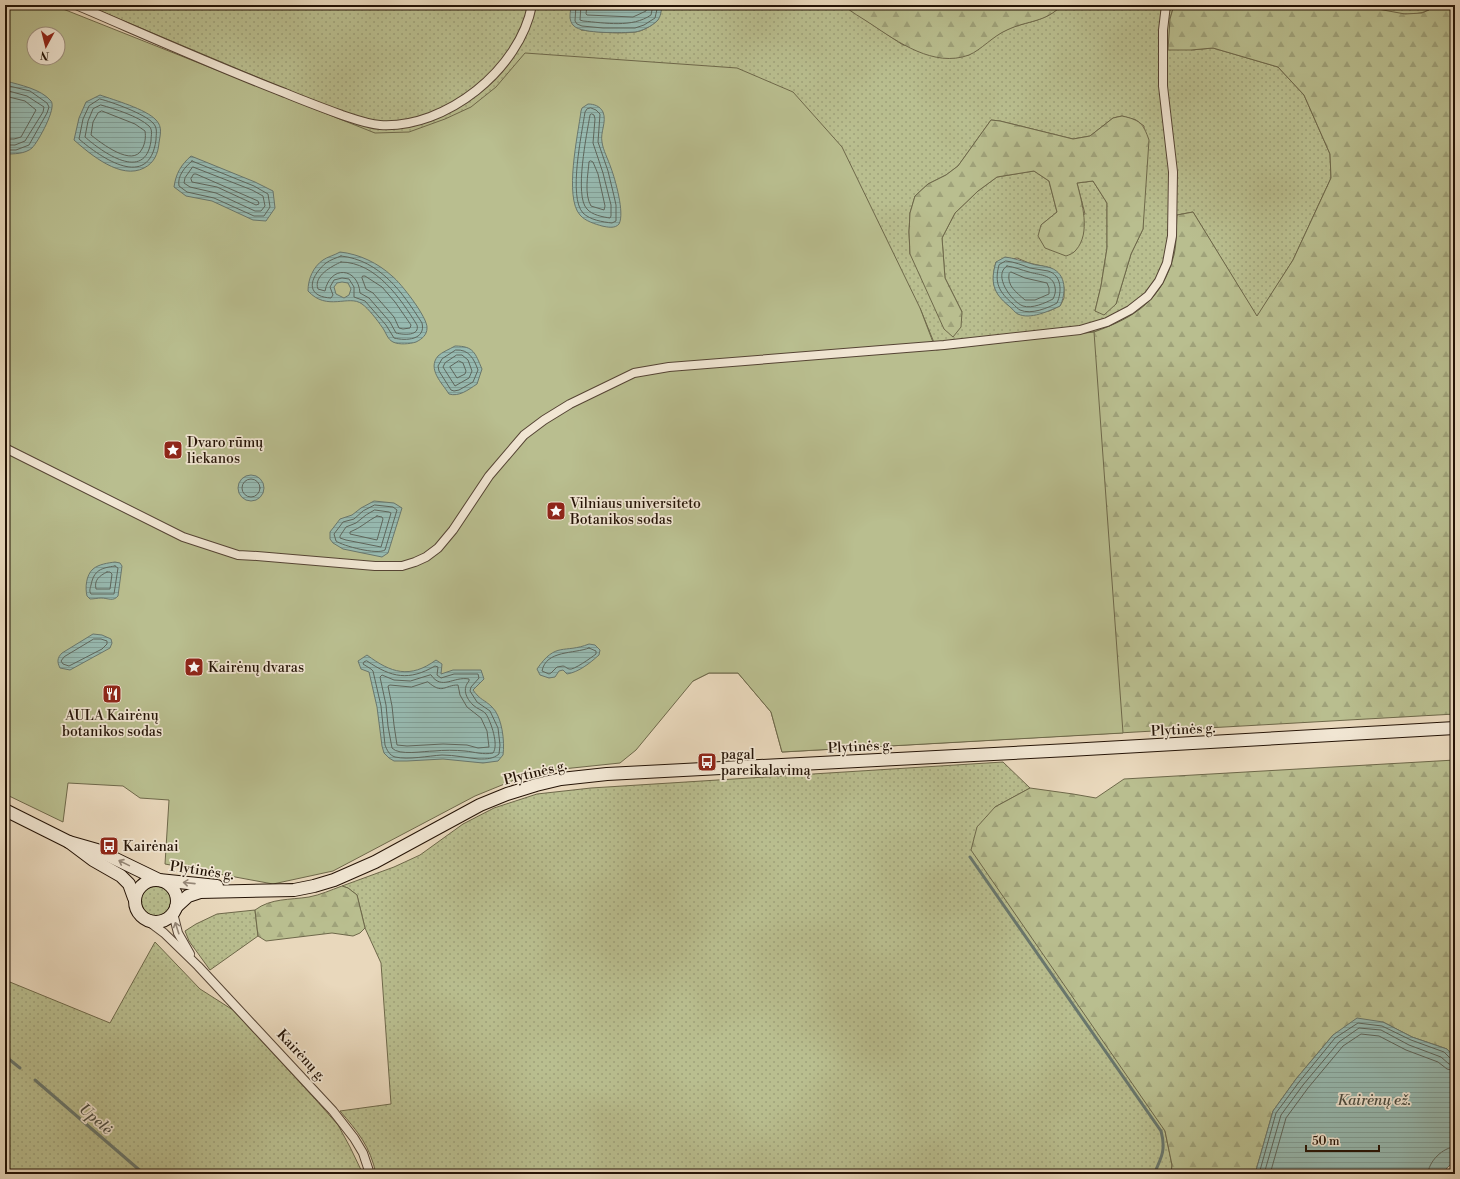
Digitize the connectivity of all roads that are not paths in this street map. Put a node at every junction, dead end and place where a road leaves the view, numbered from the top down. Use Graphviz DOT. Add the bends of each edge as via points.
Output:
graph roads {
  1 [pos="76,5"];
  2 [pos="532,5"];
  3 [pos="1166,5"];
  4 [pos="5,448"];
  5 [pos="1455,728"];
  6 [pos="5,810"];
  7 [pos="69,842"];
  8 [pos="159,880"];
  9 [pos="242,891"];
  10 [pos="134,898"];
  11 [pos="175,910"];
  12 [pos="148,921"];
  13 [pos="198,966"];
  14 [pos="370,1174"];
  1 -- 2 [label="street" via="213,65 318,107 379,125 431,116 466,99 500,67 521,38"];
  3 -- 4 [label="street" via="1163,30 1163,86 1173,172 1172,236 1167,263 1159,281 1148,296 1130,310 1107,322 1080,330 952,344 669,367 634,374 570,404 524,435 489,476 438,548 426,557 402,566 238,556 183,536"];
  5 -- 9 [label="main road, Plytinės g." via="607,774 561,779 507,794 480,805 376,862 334,880 294,890"];
  6 -- 7 [label="main road"];
  8 -- 7 [label="main road, one-way" via="97,850"];
  7 -- 10 [label="main road" via="121,876 129,884"];
  9 -- 8 [label="main road, Plytinės g., one-way"];
  8 -- 10 [label="main road" via="146,882 140,886"];
  8 -- 11 [label="main road" via="166,882 176,893"];
  9 -- 11 [label="main road, Plytinės g." via="200,892 188,896"];
  10 -- 12 [label="main road" via="138,912"];
  11 -- 12 [label="main road" via="162,921"];
  13 -- 11 [label="street, Kairėnų g., one-way" via="178,933"];
  12 -- 13 [label="street, Kairėnų g." via="158,927"];
  13 -- 14 [label="street, Kairėnų g." via="333,1111 363,1153"];
}
